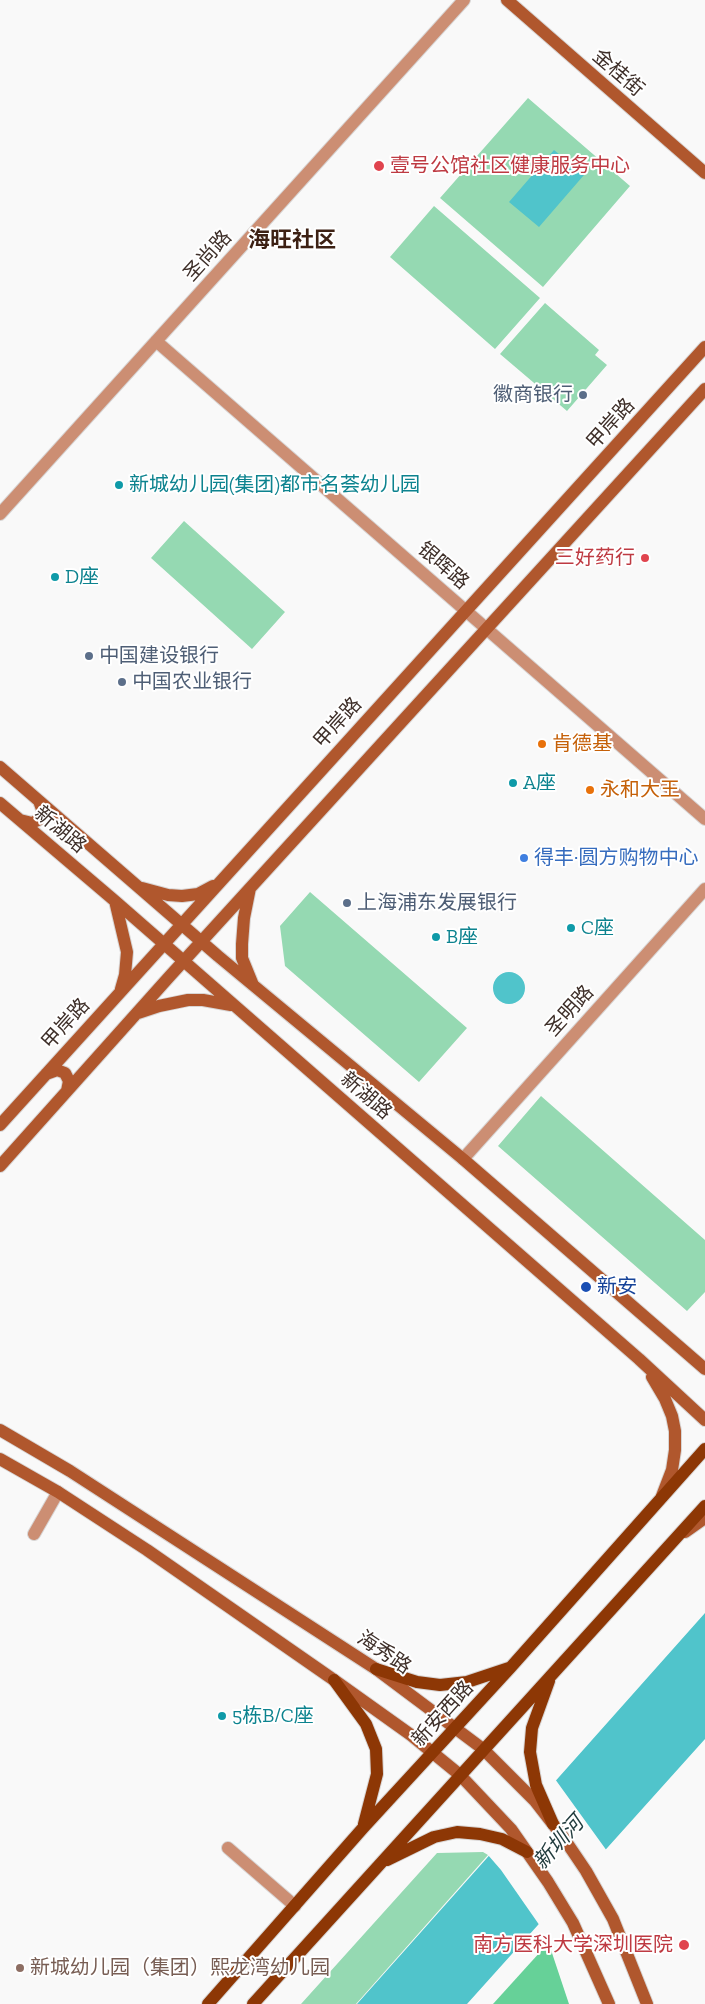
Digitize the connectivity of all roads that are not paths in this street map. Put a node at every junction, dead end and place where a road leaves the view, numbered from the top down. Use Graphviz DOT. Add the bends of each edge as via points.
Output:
graph roads {
  1 [pos="464,0"];
  2 [pos="507,0"];
  3 [pos="705,173"];
  4 [pos="156,341"];
  5 [pos="705,347"];
  6 [pos="705,389"];
  7 [pos="0,514"];
  8 [pos="466,611"];
  9 [pos="486,628"];
  10 [pos="0,767"];
  11 [pos="38,801"];
  12 [pos="0,803"];
  13 [pos="705,819"];
  14 [pos="20,820"];
  15 [pos="223,878"];
  16 [pos="134,885"];
  17 [pos="250,887"];
  18 [pos="705,889"];
  19 [pos="114,901"];
  20 [pos="181,925"];
  21 [pos="201,942"];
  22 [pos="164,944"];
  23 [pos="183,961"];
  24 [pos="254,987"];
  25 [pos="121,992"];
  26 [pos="236,1007"];
  27 [pos="136,1014"];
  28 [pos="45,1076"];
  29 [pos="67,1091"];
  30 [pos="0,1125"];
  31 [pos="463,1159"];
  32 [pos="0,1166"];
  33 [pos="679,1345"];
  34 [pos="705,1358"];
  35 [pos="639,1359"];
  36 [pos="705,1369"];
  37 [pos="705,1420"];
  38 [pos="0,1430"];
  39 [pos="705,1448"];
  40 [pos="0,1459"];
  41 [pos="58,1492"];
  42 [pos="662,1496"];
  43 [pos="705,1506"];
  44 [pos="705,1518"];
  45 [pos="34,1534"];
  46 [pos="675,1539"];
  47 [pos="511,1667"];
  48 [pos="376,1669"];
  49 [pos="552,1673"];
  50 [pos="334,1680"];
  51 [pos="456,1727"];
  52 [pos="483,1749"];
  53 [pos="433,1752"];
  54 [pos="460,1775"];
  55 [pos="538,1799"];
  56 [pos="363,1828"];
  57 [pos="228,1848"];
  58 [pos="528,1852"];
  59 [pos="380,1863"];
  60 [pos="295,1906"];
  61 [pos="208,2004"];
  62 [pos="254,2004"];
  63 [pos="609,2004"];
  64 [pos="647,2004"];
  1 -- 4 [label="street, 圣尚路"];
  2 -- 3 [label="main road, 金桂街"];
  4 -- 7 [label="street, 圣尚路"];
  4 -- 8 [label="street, 银晖路"];
  5 -- 8 [label="main road, 甲岸路"];
  6 -- 9 [label="main road"];
  8 -- 9 [label="street, 银晖路"];
  8 -- 15 [label="main road, 甲岸路"];
  9 -- 13 [label="street, 银晖路"];
  9 -- 17 [label="main road"];
  10 -- 11 [label="main road, 新湖路"];
  11 -- 14 [label="main road" via="43,807 40,819 32,824"];
  11 -- 16 [label="main road, 新湖路"];
  12 -- 14 [label="main road, 新湖路"];
  14 -- 19 [label="main road, 新湖路"];
  15 -- 16 [label="main road" via="198,894 182,896 168,896"];
  15 -- 20 [label="main road, 甲岸路"];
  16 -- 20 [label="main road, 新湖路"];
  17 -- 21 [label="main road"];
  17 -- 24 [label="main road" via="242,958"];
  18 -- 31 [label="street, 圣明路"];
  19 -- 22 [label="main road, 新湖路"];
  19 -- 25 [label="main road" via="127,952"];
  20 -- 21 [label="main road, 新湖路"];
  20 -- 22 [label="main road, 甲岸路"];
  21 -- 23 [label="main road"];
  21 -- 24 [label="main road, 新湖路"];
  22 -- 23 [label="main road, 新湖路"];
  22 -- 25 [label="main road, 甲岸路"];
  23 -- 26 [label="main road, 新湖路"];
  23 -- 27 [label="main road"];
  24 -- 31 [label="main road, 新湖路"];
  25 -- 28 [label="main road, 甲岸路"];
  26 -- 27 [label="main road" via="188,1000"];
  26 -- 35 [label="main road, 新湖路"];
  27 -- 29 [label="main road"];
  28 -- 29 [label="main road" via="53,1070 65,1073 69,1081"];
  28 -- 30 [label="main road, 甲岸路"];
  29 -- 32 [label="main road"];
  31 -- 33 [label="main road, 新湖路"];
  33 -- 34 [label="main road"];
  33 -- 36 [label="main road, 新湖路"];
  35 -- 37 [label="main road, 新湖路"];
  35 -- 42 [label="main road" via="665,1399 675,1431 672,1470"];
  38 -- 48 [label="main road, 海秀路" via="70,1471"];
  39 -- 42 [label="main road, 新安西路"];
  40 -- 41 [label="main road"];
  41 -- 45 [label="street"];
  41 -- 50 [label="main road"];
  42 -- 47 [label="main road, 新安西路"];
  43 -- 46 [label="main road"];
  44 -- 46 [label="main road"];
  46 -- 49 [label="main road"];
  47 -- 48 [label="main road" via="466,1682 440,1685 417,1682"];
  47 -- 51 [label="main road, 新安西路"];
  48 -- 51 [label="main road, 海秀路"];
  49 -- 52 [label="main road"];
  49 -- 55 [label="main road" via="536,1713 531,1740 531,1762"];
  50 -- 53 [label="main road"];
  50 -- 56 [label="main road" via="366,1724 376,1748 377,1774"];
  51 -- 52 [label="main road, 海秀路"];
  51 -- 53 [label="main road, 新安西路"];
  52 -- 54 [label="main road"];
  52 -- 55 [label="main road, 海秀路"];
  53 -- 54 [label="main road"];
  53 -- 56 [label="main road, 新安西路"];
  54 -- 58 [label="main road"];
  54 -- 59 [label="main road"];
  55 -- 64 [label="main road" via="600,1894"];
  56 -- 60 [label="main road, 新安西路"];
  57 -- 60 [label="street"];
  58 -- 59 [label="main road" via="502,1839 468,1832 425,1841"];
  58 -- 63 [label="main road" via="573,1923"];
  59 -- 62 [label="main road"];
  60 -- 61 [label="main road, 新安西路"];
}
